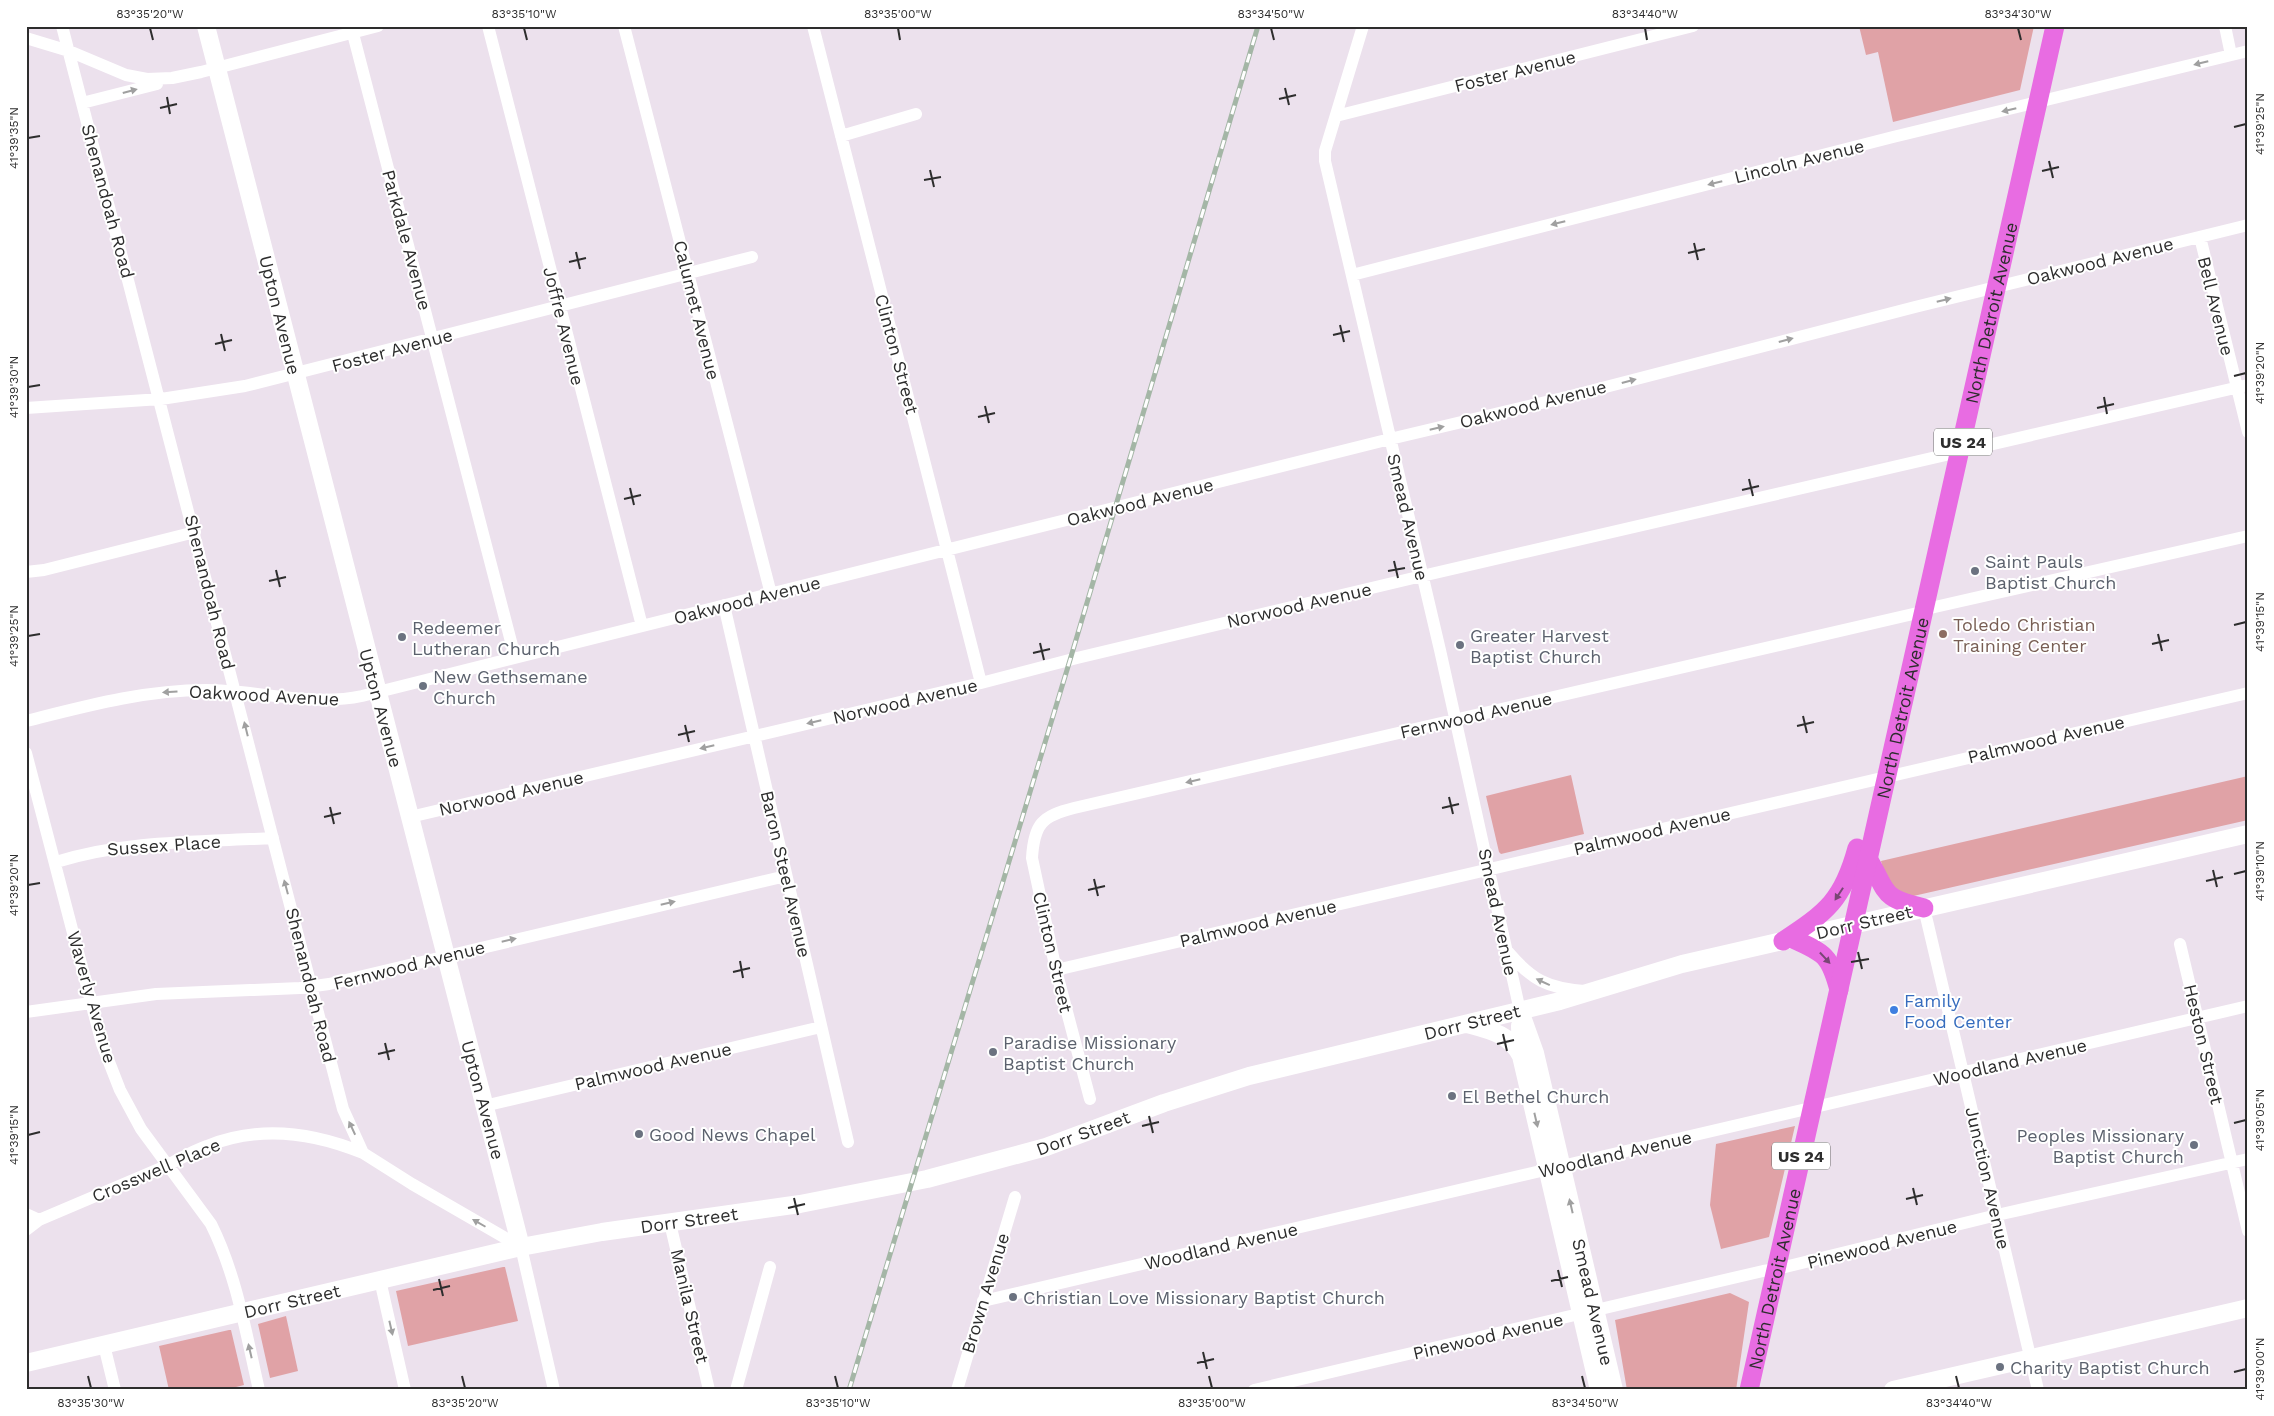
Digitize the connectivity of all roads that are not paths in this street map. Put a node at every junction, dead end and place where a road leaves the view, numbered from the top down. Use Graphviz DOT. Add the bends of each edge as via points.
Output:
graph roads {
  1 [pos="62,26"];
  2 [pos="206,26"];
  3 [pos="378,26"];
  4 [pos="488,26"];
  5 [pos="624,26"];
  6 [pos="812,26"];
  7 [pos="1363,26"];
  8 [pos="1693,26"];
  9 [pos="2055,26"];
  10 [pos="2225,26"];
  11 [pos="352,30"];
  12 [pos="26,38"];
  13 [pos="69,51"];
  14 [pos="2248,51"];
  15 [pos="2231,55"];
  16 [pos="209,70"];
  17 [pos="82,103"];
  18 [pos="2038,103"];
  19 [pos="916,114"];
  20 [pos="1336,116"];
  21 [pos="842,136"];
  22 [pos="2248,226"];
  23 [pos="2200,237"];
  24 [pos="752,257"];
  25 [pos="688,273"];
  26 [pos="1352,275"];
  27 [pos="1998,286"];
  28 [pos="559,306"];
  29 [pos="432,339"];
  30 [pos="295,374"];
  31 [pos="2242,386"];
  32 [pos="161,399"];
  33 [pos="26,408"];
  34 [pos="2248,432"];
  35 [pos="1390,439"];
  36 [pos="1960,451"];
  37 [pos="194,532"];
  38 [pos="2248,536"];
  39 [pos="948,550"];
  40 [pos="26,572"];
  41 [pos="1422,576"];
  42 [pos="770,594"];
  43 [pos="724,605"];
  44 [pos="1926,610"];
  45 [pos="642,626"];
  46 [pos="515,657"];
  47 [pos="981,683"];
  48 [pos="236,692"];
  49 [pos="378,692"];
  50 [pos="2248,692"];
  51 [pos="1455,720"];
  52 [pos="26,722"];
  53 [pos="754,736"];
  54 [pos="26,753"];
  55 [pos="1885,781"];
  56 [pos="410,817"];
  57 [pos="1037,834"];
  58 [pos="2248,834"];
  59 [pos="273,838"];
  60 [pos="1867,857"];
  61 [pos="56,862"];
  62 [pos="1489,869"];
  63 [pos="786,876"];
  64 [pos="1924,908"];
  65 [pos="1854,923"];
  66 [pos="1788,940"];
  67 [pos="2180,944"];
  68 [pos="1507,952"];
  69 [pos="445,956"];
  70 [pos="1056,970"];
  71 [pos="313,987"];
  72 [pos="1589,991"];
  73 [pos="1839,993"];
  74 [pos="89,1002"];
  75 [pos="2248,1006"];
  76 [pos="1520,1011"];
  77 [pos="26,1012"];
  78 [pos="2198,1018"];
  79 [pos="1467,1024"];
  80 [pos="821,1027"];
  81 [pos="1521,1056"];
  82 [pos="1963,1073"];
  83 [pos="1090,1098"];
  84 [pos="484,1106"];
  85 [pos="1812,1108"];
  86 [pos="848,1142"];
  87 [pos="363,1152"];
  88 [pos="2248,1159"];
  89 [pos="2232,1162"];
  90 [pos="168,1165"];
  91 [pos="1555,1168"];
  92 [pos="1014,1197"];
  93 [pos="26,1214"];
  94 [pos="1997,1215"];
  95 [pos="39,1220"];
  96 [pos="670,1222"];
  97 [pos="26,1230"];
  98 [pos="2248,1232"];
  99 [pos="521,1247"];
  100 [pos="770,1267"];
  101 [pos="1777,1269"];
  102 [pos="380,1280"];
  103 [pos="983,1301"];
  104 [pos="2248,1308"];
  105 [pos="1588,1312"];
  106 [pos="242,1313"];
  107 [pos="104,1345"];
  108 [pos="2031,1358"];
  109 [pos="26,1364"];
  110 [pos="115,1390"];
  111 [pos="259,1390"];
  112 [pos="405,1390"];
  113 [pos="554,1390"];
  114 [pos="709,1390"];
  115 [pos="736,1390"];
  116 [pos="957,1390"];
  117 [pos="1254,1390"];
  118 [pos="1599,1390"];
  119 [pos="1614,1390"];
  120 [pos="1749,1390"];
  121 [pos="1893,1390"];
  122 [pos="2038,1390"];
  1 -- 13 [label="street, Shenandoah Road"];
  2 -- 16 [label="street, Upton Avenue"];
  3 -- 11 [label="street"];
  4 -- 28 [label="street, Joffre Avenue"];
  5 -- 25 [label="street, Calumet Avenue"];
  6 -- 21 [label="street, Clinton Street"];
  7 -- 20 [label="street, Smead Avenue"];
  8 -- 20 [label="street, Foster Avenue"];
  9 -- 18 [label="main road, North Detroit Avenue / US 24"];
  10 -- 15 [label="street"];
  11 -- 16 [label="street"];
  11 -- 29 [label="street, Parkdale Avenue"];
  12 -- 13 [label="street"];
  13 -- 16 [label="street" via="126,75 147,79 172,78"];
  13 -- 17 [label="street, Shenandoah Road"];
  14 -- 15 [label="street, Lincoln Avenue"];
  15 -- 18 [label="street, Lincoln Avenue, one-way"];
  17 -- 16 [label="street, one-way"];
  16 -- 30 [label="street, Upton Avenue"];
  17 -- 32 [label="street, Shenandoah Road"];
  18 -- 26 [label="street, Lincoln Avenue, one-way"];
  18 -- 27 [label="main road, North Detroit Avenue / US 24"];
  19 -- 21 [label="street"];
  20 -- 26 [label="street, Smead Avenue" via="1325,161"];
  21 -- 39 [label="street, Clinton Street"];
  22 -- 23 [label="street, Oakwood Avenue"];
  23 -- 27 [label="street, Oakwood Avenue"];
  23 -- 31 [label="street, Bell Avenue"];
  24 -- 25 [label="street, Foster Avenue"];
  25 -- 28 [label="street, Foster Avenue"];
  25 -- 42 [label="street, Calumet Avenue"];
  26 -- 35 [label="street, Smead Avenue"];
  35 -- 27 [label="street, Oakwood Avenue, one-way" via="1568,397"];
  27 -- 36 [label="main road, North Detroit Avenue / US 24"];
  28 -- 29 [label="street, Foster Avenue"];
  28 -- 45 [label="street, Joffre Avenue"];
  29 -- 30 [label="street, Foster Avenue"];
  29 -- 46 [label="street, Parkdale Avenue"];
  30 -- 32 [label="street, Foster Avenue" via="245,386"];
  30 -- 49 [label="street, Upton Avenue"];
  31 -- 34 [label="street, Bell Avenue"];
  31 -- 36 [label="street, Norwood Avenue"];
  32 -- 33 [label="street, Foster Avenue"];
  32 -- 37 [label="street, Shenandoah Road"];
  35 -- 39 [label="street, Oakwood Avenue"];
  35 -- 41 [label="street, Smead Avenue"];
  36 -- 41 [label="street, Norwood Avenue"];
  36 -- 44 [label="main road, North Detroit Avenue / US 24"];
  37 -- 40 [label="street"];
  37 -- 48 [label="street, Shenandoah Road"];
  38 -- 44 [label="street, Fernwood Avenue"];
  39 -- 42 [label="street, Oakwood Avenue"];
  39 -- 47 [label="street, Clinton Street"];
  41 -- 47 [label="street, Norwood Avenue"];
  41 -- 51 [label="street, Smead Avenue"];
  42 -- 43 [label="street, Oakwood Avenue"];
  43 -- 45 [label="street, Oakwood Avenue"];
  43 -- 53 [label="street, Baron Steel Avenue"];
  44 -- 51 [label="street, Fernwood Avenue"];
  44 -- 55 [label="main road, North Detroit Avenue / US 24"];
  45 -- 46 [label="street, Oakwood Avenue"];
  46 -- 49 [label="street, Oakwood Avenue"];
  47 -- 53 [label="street, Norwood Avenue, one-way"];
  48 -- 49 [label="street, Oakwood Avenue" via="330,700"];
  48 -- 52 [label="street, Oakwood Avenue, one-way" via="179,691 137,695"];
  59 -- 48 [label="street, Shenandoah Road, one-way"];
  49 -- 56 [label="street, Upton Avenue"];
  50 -- 55 [label="street, Palmwood Avenue"];
  51 -- 57 [label="street, Fernwood Avenue, one-way" via="1054,813 1043,821"];
  51 -- 62 [label="street, Smead Avenue"];
  53 -- 56 [label="street, Norwood Avenue, one-way"];
  53 -- 63 [label="street, Baron Steel Avenue"];
  54 -- 61 [label="street, Waverly Avenue"];
  55 -- 60 [label="main road, North Detroit Avenue / US 24"];
  55 -- 62 [label="street, Palmwood Avenue"];
  55 -- 66 [label="main road, one-way" via="1864,824 1851,873 1842,890 1820,915"];
  56 -- 69 [label="street, Upton Avenue"];
  57 -- 70 [label="street, Clinton Street" via="1032,858"];
  58 -- 64 [label="street, Dorr Street"];
  59 -- 61 [label="street, Sussex Place" via="122,847"];
  71 -- 59 [label="street, Shenandoah Road, one-way"];
  60 -- 64 [label="main road" via="1884,891 1905,903"];
  60 -- 65 [label="main road, North Detroit Avenue / US 24"];
  61 -- 74 [label="street, Waverly Avenue"];
  62 -- 68 [label="street, Smead Avenue"];
  62 -- 70 [label="street, Palmwood Avenue"];
  69 -- 63 [label="street, Fernwood Avenue, one-way"];
  63 -- 80 [label="street, Baron Steel Avenue"];
  64 -- 65 [label="street, Dorr Street"];
  64 -- 82 [label="street, Junction Avenue"];
  65 -- 66 [label="street, Dorr Street"];
  65 -- 73 [label="main road, North Detroit Avenue / US 24"];
  66 -- 72 [label="street, Dorr Street" via="1682,964"];
  66 -- 73 [label="main road, one-way" via="1824,956 1834,971"];
  67 -- 78 [label="street, Heston Street"];
  72 -- 68 [label="street, one-way" via="1566,990 1541,982 1524,971"];
  68 -- 76 [label="street, Smead Avenue"];
  69 -- 71 [label="street, Fernwood Avenue"];
  69 -- 84 [label="street, Upton Avenue"];
  70 -- 83 [label="street, Clinton Street"];
  71 -- 74 [label="street, Fernwood Avenue" via="156,994"];
  87 -- 71 [label="street, Shenandoah Road, one-way" via="343,1109"];
  72 -- 76 [label="street, Dorr Street"];
  73 -- 85 [label="main road, North Detroit Avenue / US 24"];
  74 -- 77 [label="street, Fernwood Avenue"];
  74 -- 90 [label="street, Waverly Avenue" via="120,1090 141,1129"];
  75 -- 78 [label="street, Woodland Avenue"];
  76 -- 79 [label="street, Dorr Street"];
  76 -- 81 [label="street, Smead Avenue"];
  76 -- 91 [label="street, Smead Avenue" via="1535,1053"];
  78 -- 82 [label="street, Woodland Avenue"];
  78 -- 89 [label="street, Heston Street"];
  79 -- 81 [label="street" via="1505,1037"];
  79 -- 96 [label="street, Dorr Street" via="1249,1076 1164,1103 1046,1147 974,1168 800,1204"];
  80 -- 84 [label="street, Palmwood Avenue"];
  80 -- 86 [label="street, Baron Steel Avenue"];
  81 -- 91 [label="street, Smead Avenue, one-way"];
  82 -- 85 [label="street, Woodland Avenue"];
  82 -- 94 [label="street, Junction Avenue"];
  84 -- 99 [label="street, Upton Avenue"];
  85 -- 91 [label="street, Woodland Avenue"];
  85 -- 101 [label="main road, North Detroit Avenue / US 24"];
  87 -- 90 [label="street, Crosswell Place" via="307,1136 262,1133 220,1141"];
  99 -- 87 [label="street, one-way"];
  88 -- 89 [label="street, Pinewood Avenue"];
  89 -- 94 [label="street, Pinewood Avenue"];
  89 -- 98 [label="street, Heston Street"];
  90 -- 95 [label="street, Crosswell Place"];
  90 -- 106 [label="street, Waverly Avenue" via="220,1241"];
  91 -- 103 [label="street, Woodland Avenue"];
  91 -- 105 [label="street, Smead Avenue"];
  92 -- 103 [label="street, Brown Avenue"];
  93 -- 95 [label="street"];
  94 -- 101 [label="street, Pinewood Avenue"];
  94 -- 108 [label="street, Junction Avenue"];
  95 -- 97 [label="street, Crosswell Place"];
  96 -- 99 [label="street, Dorr Street"];
  96 -- 114 [label="street, Manila Street"];
  99 -- 102 [label="street, Dorr Street"];
  99 -- 113 [label="street, Upton Avenue"];
  100 -- 115 [label="street"];
  101 -- 105 [label="street, Pinewood Avenue"];
  101 -- 120 [label="main road, North Detroit Avenue / US 24"];
  102 -- 106 [label="street, Dorr Street"];
  102 -- 112 [label="street, one-way"];
  103 -- 116 [label="street, Brown Avenue"];
  104 -- 108 [label="street"];
  105 -- 117 [label="street, Pinewood Avenue"];
  105 -- 118 [label="street, Smead Avenue"];
  105 -- 119 [label="street, Smead Avenue"];
  106 -- 107 [label="street, Dorr Street"];
  111 -- 106 [label="street, Waverly Avenue, one-way"];
  107 -- 109 [label="street, Dorr Street"];
  107 -- 110 [label="street"];
  108 -- 121 [label="street"];
  108 -- 122 [label="street, Junction Avenue"];
}
